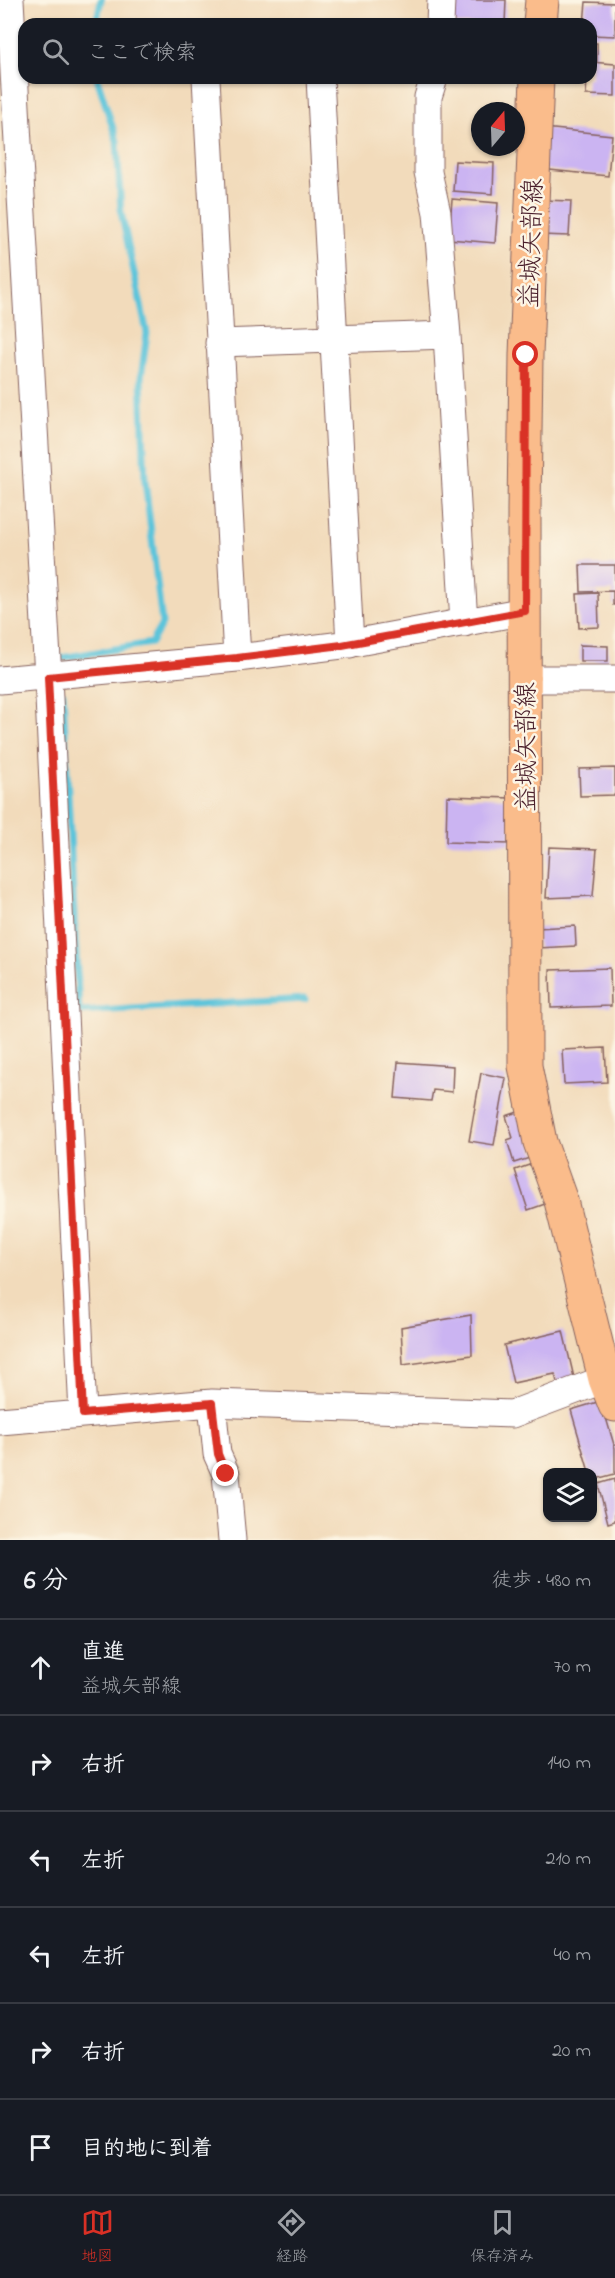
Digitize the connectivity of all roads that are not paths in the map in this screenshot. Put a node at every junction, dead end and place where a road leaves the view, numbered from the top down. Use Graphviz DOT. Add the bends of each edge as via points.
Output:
graph roads {
  1 [pos="10,0"];
  2 [pos="441,0"];
  3 [pos="542,0"];
  4 [pos="440,18"];
  5 [pos="540,18"];
  6 [pos="206,84"];
  7 [pos="320,84"];
  8 [pos="432,84"];
  9 [pos="537,84"];
  10 [pos="447,335"];
  11 [pos="334,339"];
  12 [pos="219,343"];
  13 [pos="525,611"];
  14 [pos="464,623"];
  15 [pos="350,644"];
  16 [pos="237,658"];
  17 [pos="48,677"];
  18 [pos="615,679"];
  19 [pos="0,680"];
  20 [pos="526,680"];
  21 [pos="612,1390"];
  22 [pos="212,1403"];
  23 [pos="83,1414"];
  24 [pos="0,1421"];
  25 [pos="232,1540"];
  1 -- 17 [label="street"];
  2 -- 4 [label="street"];
  3 -- 5 [label="main road"];
  6 -- 12 [label="street"];
  7 -- 11 [label="street"];
  8 -- 10 [label="street" via="428,97 428,172 437,213"];
  9 -- 13 [label="main road, 益城矢部線" via="526,355"];
  10 -- 11 [label="street"];
  10 -- 14 [label="street"];
  11 -- 12 [label="street"];
  11 -- 15 [label="street"];
  12 -- 16 [label="street"];
  13 -- 14 [label="street"];
  13 -- 20 [label="main road, 益城矢部線"];
  14 -- 15 [label="street"];
  15 -- 16 [label="street"];
  16 -- 17 [label="street"];
  17 -- 19 [label="street"];
  17 -- 23 [label="street"];
  18 -- 20 [label="street"];
  20 -- 21 [label="main road, 益城矢部線" via="525,1066 540,1142 561,1201"];
  21 -- 22 [label="street" via="512,1413"];
  22 -- 23 [label="street"];
  22 -- 25 [label="street" via="218,1454 226,1474"];
  23 -- 24 [label="street"];
}
